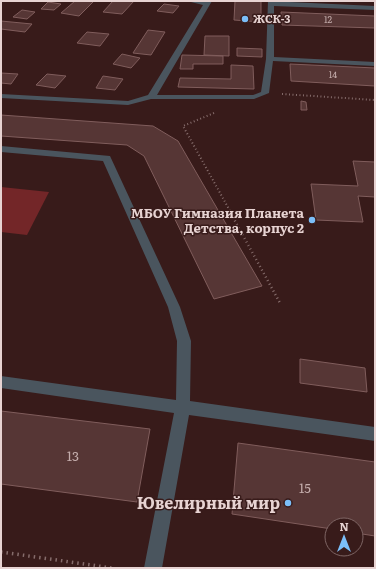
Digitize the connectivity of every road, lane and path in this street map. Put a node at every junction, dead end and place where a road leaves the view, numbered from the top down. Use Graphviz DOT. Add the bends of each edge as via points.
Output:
graph roads {
  1 [pos="190,1"];
  2 [pos="208,2"];
  3 [pos="271,3"];
  4 [pos="375,8"];
  5 [pos="270,59"];
  6 [pos="375,64"];
  7 [pos="265,93"];
  8 [pos="1,96"];
  9 [pos="151,97"];
  10 [pos="375,100"];
  11 [pos="218,111"];
  12 [pos="1,149"];
  13 [pos="280,303"];
  14 [pos="1,382"];
  15 [pos="183,406"];
  16 [pos="375,434"];
  17 [pos="1,552"];
  18 [pos="112,568"];
  19 [pos="153,568"];
  1 -- 2 [label="street"];
  2 -- 9 [label="street"];
  3 -- 4 [label="street"];
  3 -- 5 [label="street"];
  5 -- 6 [label="street"];
  5 -- 7 [label="street"];
  7 -- 9 [label="street" via="254,97"];
  7 -- 10 [label="path"];
  8 -- 9 [label="street" via="128,104"];
  11 -- 13 [label="path" via="183,126"];
  12 -- 15 [label="street" via="107,158 174,307 184,341"];
  14 -- 15 [label="street"];
  15 -- 16 [label="street"];
  15 -- 19 [label="street"];
  17 -- 18 [label="path"];
}
